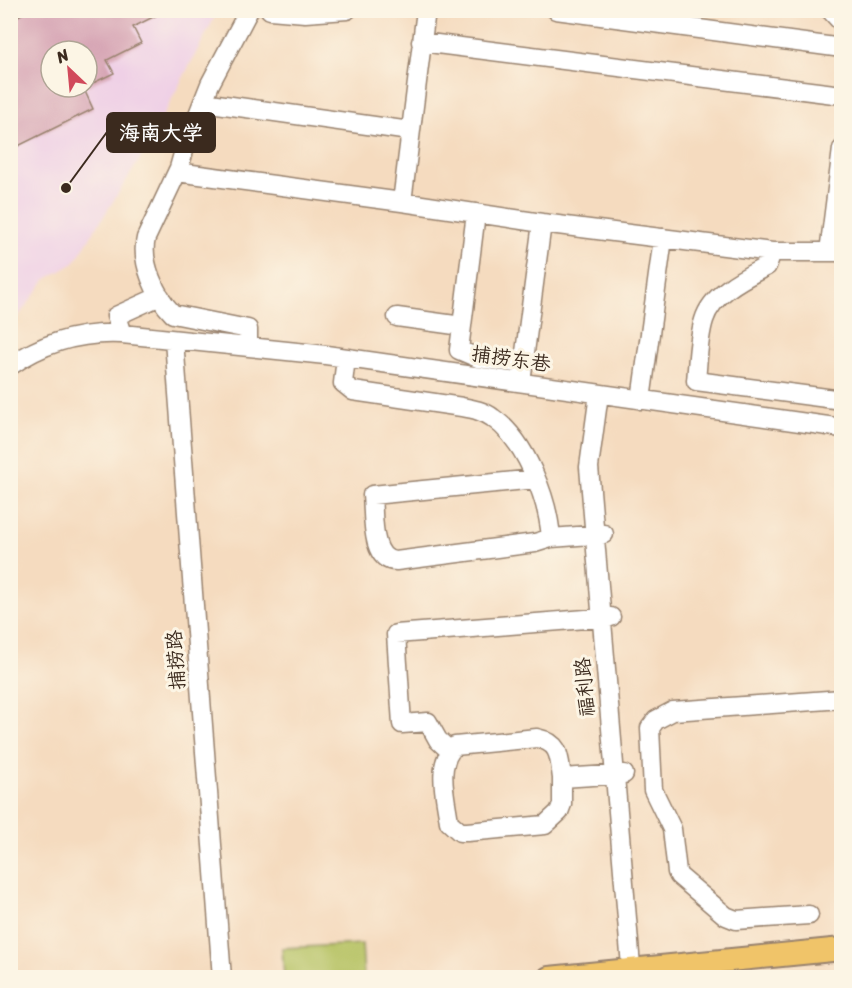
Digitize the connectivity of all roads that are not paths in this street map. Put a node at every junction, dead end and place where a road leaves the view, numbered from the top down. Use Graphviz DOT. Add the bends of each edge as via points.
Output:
graph roads {
  1 [pos="249,10"];
  2 [pos="270,10"];
  3 [pos="347,10"];
  4 [pos="426,10"];
  5 [pos="556,10"];
  6 [pos="830,10"];
  7 [pos="842,23"];
  8 [pos="421,42"];
  9 [pos="842,48"];
  10 [pos="842,95"];
  11 [pos="203,102"];
  12 [pos="410,131"];
  13 [pos="842,149"];
  14 [pos="177,172"];
  15 [pos="402,202"];
  16 [pos="476,213"];
  17 [pos="542,223"];
  18 [pos="663,238"];
  19 [pos="772,252"];
  20 [pos="835,252"];
  21 [pos="160,296"];
  22 [pos="397,317"];
  23 [pos="462,326"];
  24 [pos="122,334"];
  25 [pos="174,340"];
  26 [pos="248,347"];
  27 [pos="346,358"];
  28 [pos="524,364"];
  29 [pos="10,366"];
  30 [pos="701,382"];
  31 [pos="521,383"];
  32 [pos="604,395"];
  33 [pos="641,400"];
  34 [pos="842,400"];
  35 [pos="697,408"];
  36 [pos="842,428"];
  37 [pos="536,479"];
  38 [pos="599,534"];
  39 [pos="551,538"];
  40 [pos="606,617"];
  41 [pos="842,699"];
  42 [pos="450,751"];
  43 [pos="619,774"];
  44 [pos="562,778"];
  45 [pos="809,915"];
  46 [pos="842,948"];
  47 [pos="842,960"];
  48 [pos="636,973"];
  49 [pos="222,978"];
  50 [pos="549,978"];
  51 [pos="665,978"];
  1 -- 11 [label="street"];
  2 -- 3 [label="street" via="305,14"];
  4 -- 8 [label="street"];
  5 -- 9 [label="street"];
  6 -- 7 [label="street"];
  8 -- 10 [label="street"];
  8 -- 12 [label="street"];
  11 -- 12 [label="street"];
  11 -- 14 [label="street"];
  12 -- 15 [label="street"];
  13 -- 20 [label="street"];
  14 -- 15 [label="street"];
  14 -- 21 [label="street" via="143,250"];
  15 -- 16 [label="street"];
  16 -- 17 [label="street"];
  16 -- 23 [label="street"];
  17 -- 18 [label="street"];
  17 -- 28 [label="street"];
  18 -- 19 [label="street"];
  18 -- 33 [label="street"];
  19 -- 20 [label="street"];
  19 -- 30 [label="street" via="767,266 733,286 710,306 704,320 696,381"];
  21 -- 24 [label="street" via="116,316"];
  21 -- 26 [label="street" via="173,314 248,329"];
  22 -- 23 [label="street"];
  23 -- 28 [label="street" via="459,350 478,358"];
  24 -- 25 [label="street, 捕捞东巷"];
  24 -- 29 [label="street, 捕捞东巷" via="61,340"];
  25 -- 26 [label="street, 捕捞东巷"];
  25 -- 49 [label="street, 捕捞路"];
  26 -- 27 [label="street, 捕捞东巷"];
  27 -- 31 [label="street, 捕捞东巷"];
  27 -- 37 [label="street" via="343,383 353,391 462,407 494,418 519,448"];
  28 -- 31 [label="street"];
  30 -- 34 [label="street"];
  30 -- 35 [label="street"];
  31 -- 32 [label="street, 捕捞东巷"];
  32 -- 33 [label="street, 捕捞东巷"];
  32 -- 38 [label="street, 福利路" via="589,467"];
  33 -- 35 [label="street, 捕捞东巷"];
  35 -- 36 [label="street, 捕捞东巷"];
  37 -- 39 [label="street" via="547,508"];
  37 -- 39 [label="street" via="372,495 378,548 384,558 396,561"];
  38 -- 39 [label="street"];
  38 -- 40 [label="street, 福利路"];
  40 -- 42 [label="street" via="396,634 402,724 428,722"];
  40 -- 43 [label="street, 福利路"];
  41 -- 45 [label="street" via="673,711 650,728 653,790 672,829 679,876 730,919"];
  42 -- 44 [label="street" via="455,746 546,740 557,750"];
  42 -- 44 [label="street" via="444,772 449,822 459,832 545,825 562,804"];
  43 -- 44 [label="street"];
  43 -- 48 [label="street, 福利路"];
  46 -- 48 [label="main road"];
  47 -- 51 [label="main road"];
  48 -- 50 [label="main road"];
}
